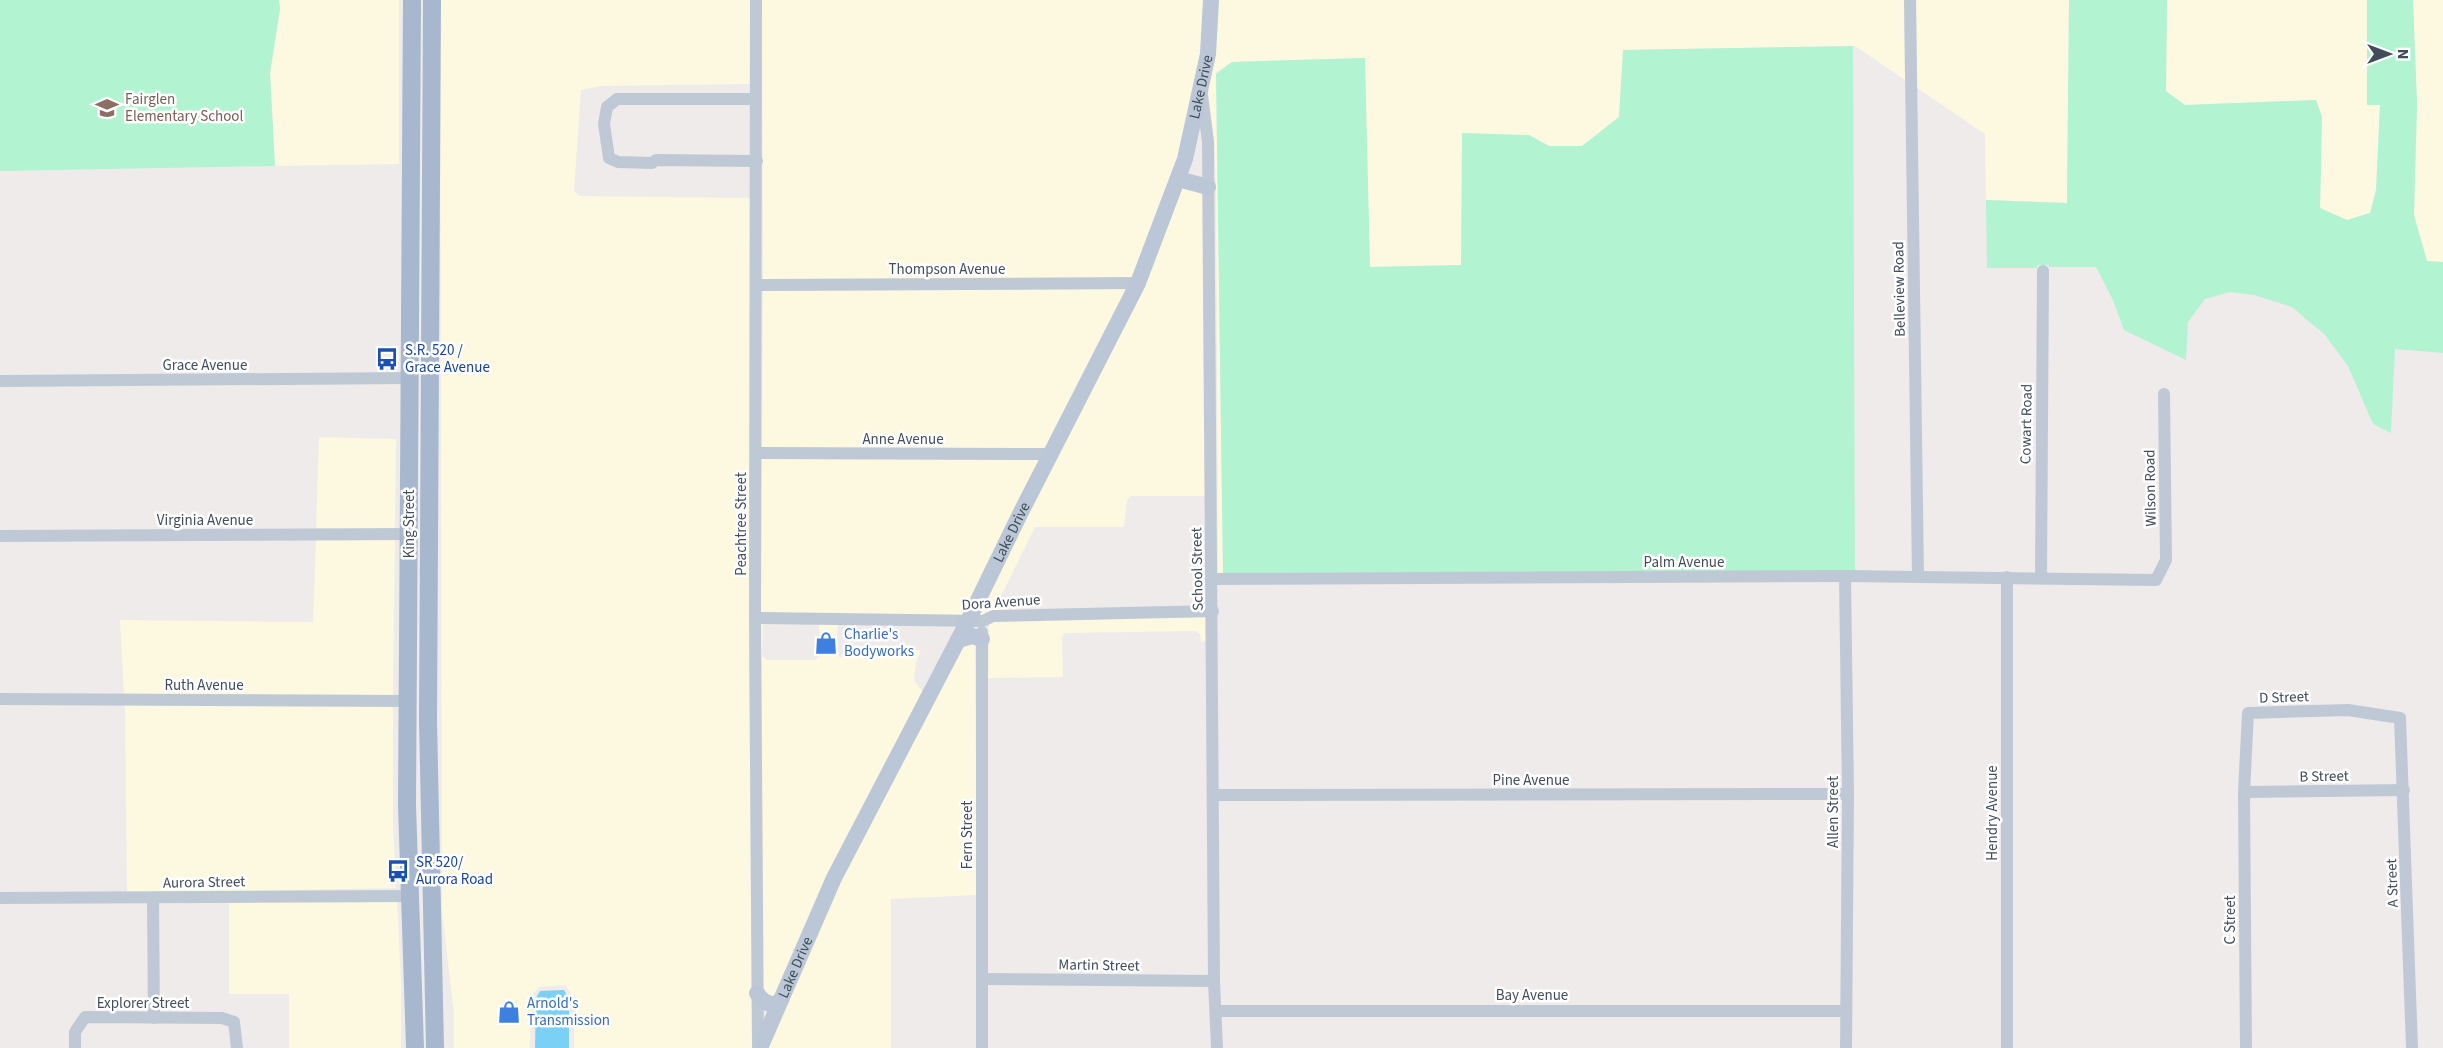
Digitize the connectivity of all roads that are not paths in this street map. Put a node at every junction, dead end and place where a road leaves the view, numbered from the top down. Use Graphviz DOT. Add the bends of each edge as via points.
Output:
graph roads {
  1 [pos="412,0"];
  2 [pos="432,0"];
  3 [pos="756,0"];
  4 [pos="1211,0"];
  5 [pos="1910,0"];
  6 [pos="1202,89"];
  7 [pos="756,99"];
  8 [pos="757,161"];
  9 [pos="1178,179"];
  10 [pos="1208,187"];
  11 [pos="2043,270"];
  12 [pos="1138,283"];
  13 [pos="757,285"];
  14 [pos="410,345"];
  15 [pos="409,378"];
  16 [pos="0,381"];
  17 [pos="2164,394"];
  18 [pos="756,453"];
  19 [pos="1050,454"];
  20 [pos="410,534"];
  21 [pos="429,534"];
  22 [pos="0,536"];
  23 [pos="1845,576"];
  24 [pos="1918,577"];
  25 [pos="2007,577"];
  26 [pos="2042,577"];
  27 [pos="1212,579"];
  28 [pos="2156,580"];
  29 [pos="1213,611"];
  30 [pos="755,618"];
  31 [pos="976,621"];
  32 [pos="982,639"];
  33 [pos="958,640"];
  34 [pos="0,699"];
  35 [pos="407,701"];
  36 [pos="428,718"];
  37 [pos="2400,718"];
  38 [pos="2404,790"];
  39 [pos="2244,792"];
  40 [pos="1848,794"];
  41 [pos="1214,795"];
  42 [pos="408,896"];
  43 [pos="0,898"];
  44 [pos="153,898"];
  45 [pos="983,979"];
  46 [pos="1214,981"];
  47 [pos="432,986"];
  48 [pos="757,993"];
  49 [pos="781,1000"];
  50 [pos="1217,1011"];
  51 [pos="1846,1011"];
  52 [pos="154,1018"];
  53 [pos="413,1019"];
  54 [pos="75,1048"];
  55 [pos="237,1048"];
  56 [pos="415,1048"];
  57 [pos="424,1048"];
  58 [pos="435,1048"];
  59 [pos="759,1048"];
  60 [pos="982,1048"];
  61 [pos="1217,1048"];
  62 [pos="1846,1048"];
  63 [pos="2007,1048"];
  64 [pos="2246,1048"];
  65 [pos="2412,1048"];
  1 -- 14 [label="main road, King Street"];
  2 -- 21 [label="main road, King Street"];
  3 -- 7 [label="street, Peachtree Street"];
  4 -- 6 [label="street, Lake Drive"];
  5 -- 24 [label="street, Belleview Road"];
  6 -- 9 [label="street, Lake Drive"];
  6 -- 10 [label="street, School Street"];
  7 -- 8 [label="street, Peachtree Street"];
  7 -- 8 [label="street" via="617,99 607,106 604,124 609,158 618,162"];
  8 -- 13 [label="street, Peachtree Street"];
  9 -- 10 [label="street"];
  9 -- 12 [label="street, Lake Drive"];
  10 -- 27 [label="street, School Street"];
  11 -- 26 [label="street, Cowart Road"];
  12 -- 13 [label="street, Thompson Avenue"];
  12 -- 19 [label="street, Lake Drive"];
  13 -- 18 [label="street, Peachtree Street"];
  14 -- 15 [label="main road, King Street"];
  14 -- 21 [label="main road" via="420,355 419,516"];
  15 -- 16 [label="street, Grace Avenue"];
  15 -- 20 [label="main road, King Street"];
  17 -- 28 [label="street, Wilson Road" via="2166,560"];
  18 -- 19 [label="street, Anne Avenue"];
  18 -- 30 [label="street, Peachtree Street"];
  19 -- 31 [label="street, Lake Drive"];
  20 -- 22 [label="street, Virginia Avenue"];
  20 -- 35 [label="main road, King Street"];
  20 -- 36 [label="main road" via="420,542 421,714"];
  21 -- 36 [label="main road, King Street"];
  23 -- 24 [label="street, Palm Avenue"];
  23 -- 27 [label="street, Palm Avenue"];
  23 -- 40 [label="street, Allen Street"];
  24 -- 25 [label="street, Palm Avenue"];
  25 -- 26 [label="street, Palm Avenue"];
  25 -- 63 [label="street, Hendry Avenue"];
  26 -- 28 [label="street, Palm Avenue"];
  27 -- 29 [label="street, School Street"];
  29 -- 31 [label="street, Dora Avenue" via="993,616"];
  29 -- 41 [label="street, School Street"];
  30 -- 31 [label="street, Dora Avenue"];
  30 -- 48 [label="street, Peachtree Street"];
  31 -- 32 [label="street, Fern Street"];
  31 -- 33 [label="street, Lake Drive"];
  32 -- 33 [label="street" via="972,636"];
  32 -- 45 [label="street, Fern Street"];
  33 -- 49 [label="street, Lake Drive" via="834,878"];
  34 -- 35 [label="street, Ruth Avenue"];
  35 -- 42 [label="main road, King Street"];
  36 -- 47 [label="main road, King Street"];
  37 -- 38 [label="street, A Street"];
  37 -- 39 [label="street, D Street" via="2348,710 2248,713"];
  38 -- 39 [label="street, B Street"];
  38 -- 65 [label="street, A Street"];
  39 -- 64 [label="street, C Street"];
  40 -- 41 [label="street, Pine Avenue"];
  40 -- 51 [label="street, Allen Street"];
  41 -- 46 [label="street, School Street"];
  42 -- 44 [label="street, Aurora Street"];
  42 -- 47 [label="main road" via="420,911 425,975"];
  42 -- 53 [label="main road, King Street"];
  43 -- 44 [label="street, Aurora Street"];
  44 -- 52 [label="street"];
  45 -- 46 [label="street, Martin Street"];
  45 -- 60 [label="street, Fern Street"];
  46 -- 50 [label="street, School Street"];
  47 -- 58 [label="main road, King Street"];
  48 -- 49 [label="street" via="768,1004"];
  48 -- 59 [label="street, Peachtree Street"];
  49 -- 59 [label="street, Lake Drive"];
  50 -- 51 [label="street, Bay Avenue"];
  50 -- 61 [label="street, School Street"];
  51 -- 62 [label="street, Allen Street"];
  52 -- 54 [label="street, Explorer Street" via="85,1017 75,1032"];
  52 -- 55 [label="street, Explorer Street" via="222,1018 234,1022"];
  53 -- 56 [label="main road, King Street"];
  53 -- 57 [label="main road" via="423,1030"];
}
